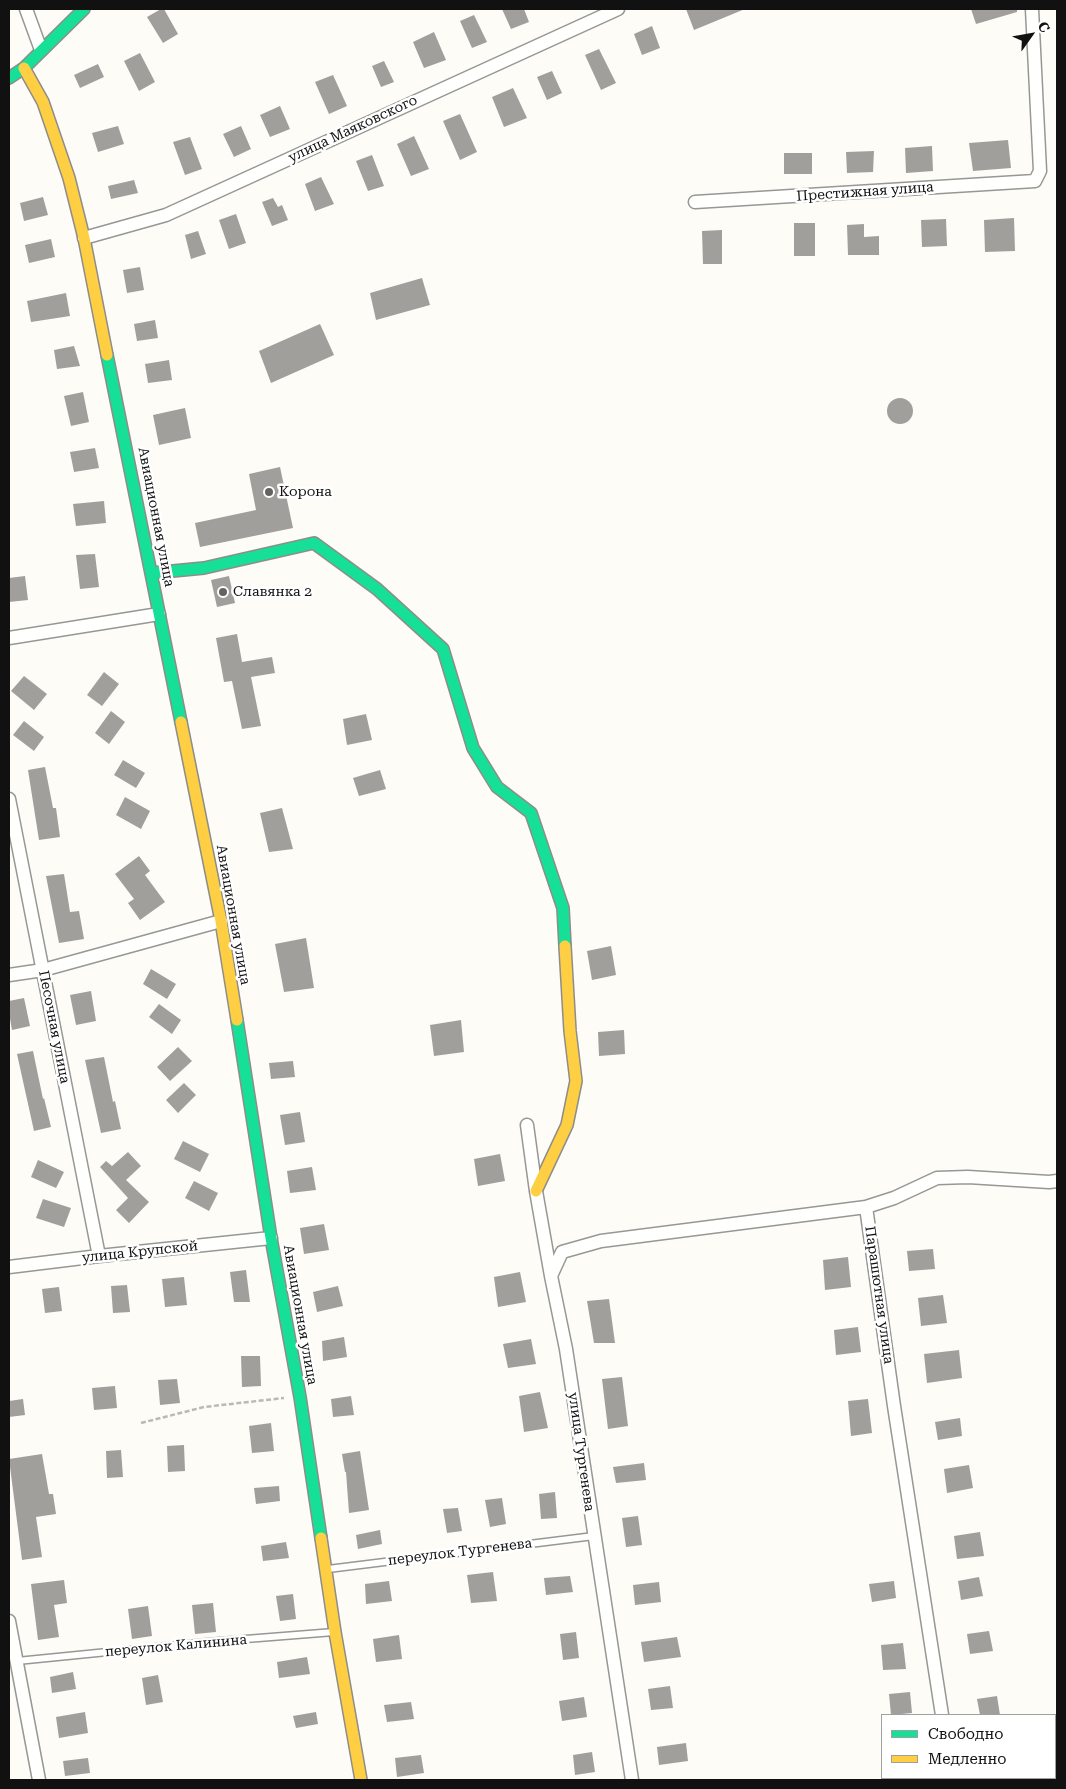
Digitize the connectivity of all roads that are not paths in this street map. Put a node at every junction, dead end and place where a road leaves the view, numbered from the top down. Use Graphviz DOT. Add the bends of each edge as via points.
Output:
graph roads {
  1 [pos="26,9"];
  2 [pos="84,9"];
  3 [pos="618,9"];
  4 [pos="1032,9"];
  5 [pos="41,50"];
  6 [pos="24,68"];
  7 [pos="9,78"];
  8 [pos="695,202"];
  9 [pos="84,238"];
  10 [pos="152,574"];
  11 [pos="159,614"];
  12 [pos="9,638"];
  13 [pos="9,798"];
  14 [pos="221,921"];
  15 [pos="43,970"];
  16 [pos="9,975"];
  17 [pos="527,1125"];
  18 [pos="1057,1181"];
  19 [pos="536,1191"];
  20 [pos="866,1207"];
  21 [pos="271,1238"];
  22 [pos="100,1256"];
  23 [pos="9,1267"];
  24 [pos="551,1276"];
  25 [pos="594,1536"];
  26 [pos="326,1569"];
  27 [pos="9,1622"];
  28 [pos="335,1632"];
  29 [pos="17,1661"];
  30 [pos="942,1714"];
  31 [pos="38,1780"];
  32 [pos="361,1780"];
  33 [pos="632,1780"];
  1 -- 5 [label="street"];
  2 -- 5 [label="main road"];
  3 -- 9 [label="street, улица Маяковского" via="166,215"];
  4 -- 8 [label="street, Престижная улица" via="1040,171 1035,181"];
  5 -- 6 [label="main road"];
  6 -- 7 [label="main road"];
  6 -- 9 [label="main road, Авиационная улица" via="44,102"];
  9 -- 10 [label="main road, Авиационная улица"];
  10 -- 11 [label="main road, Авиационная улица"];
  10 -- 19 [label="main road" via="204,568 314,544 377,589 443,649 473,748 497,787 531,813 563,908 576,1081 567,1125"];
  11 -- 12 [label="street"];
  11 -- 14 [label="main road, Авиационная улица"];
  13 -- 15 [label="street, Песочная улица"];
  14 -- 15 [label="street"];
  14 -- 21 [label="main road, Авиационная улица"];
  15 -- 16 [label="street"];
  15 -- 22 [label="street, Песочная улица"];
  17 -- 19 [label="street, улица Тургенева"];
  18 -- 20 [label="street" via="936,1178"];
  19 -- 24 [label="street, улица Тургенева"];
  20 -- 24 [label="street, Парашютная улица" via="601,1241 562,1252"];
  20 -- 30 [label="street, Парашютная улица"];
  21 -- 22 [label="street, улица Крупской"];
  21 -- 26 [label="main road, Авиационная улица" via="300,1397"];
  22 -- 23 [label="street, улица Крупской"];
  24 -- 25 [label="street, улица Тургенева" via="566,1349"];
  25 -- 26 [label="lane, переулок Тургенева"];
  25 -- 33 [label="street, улица Тургенева"];
  26 -- 28 [label="main road, Авиационная улица"];
  27 -- 29 [label="street"];
  28 -- 29 [label="lane, переулок Калинина"];
  28 -- 32 [label="main road, Авиационная улица"];
  29 -- 31 [label="street"];
}
